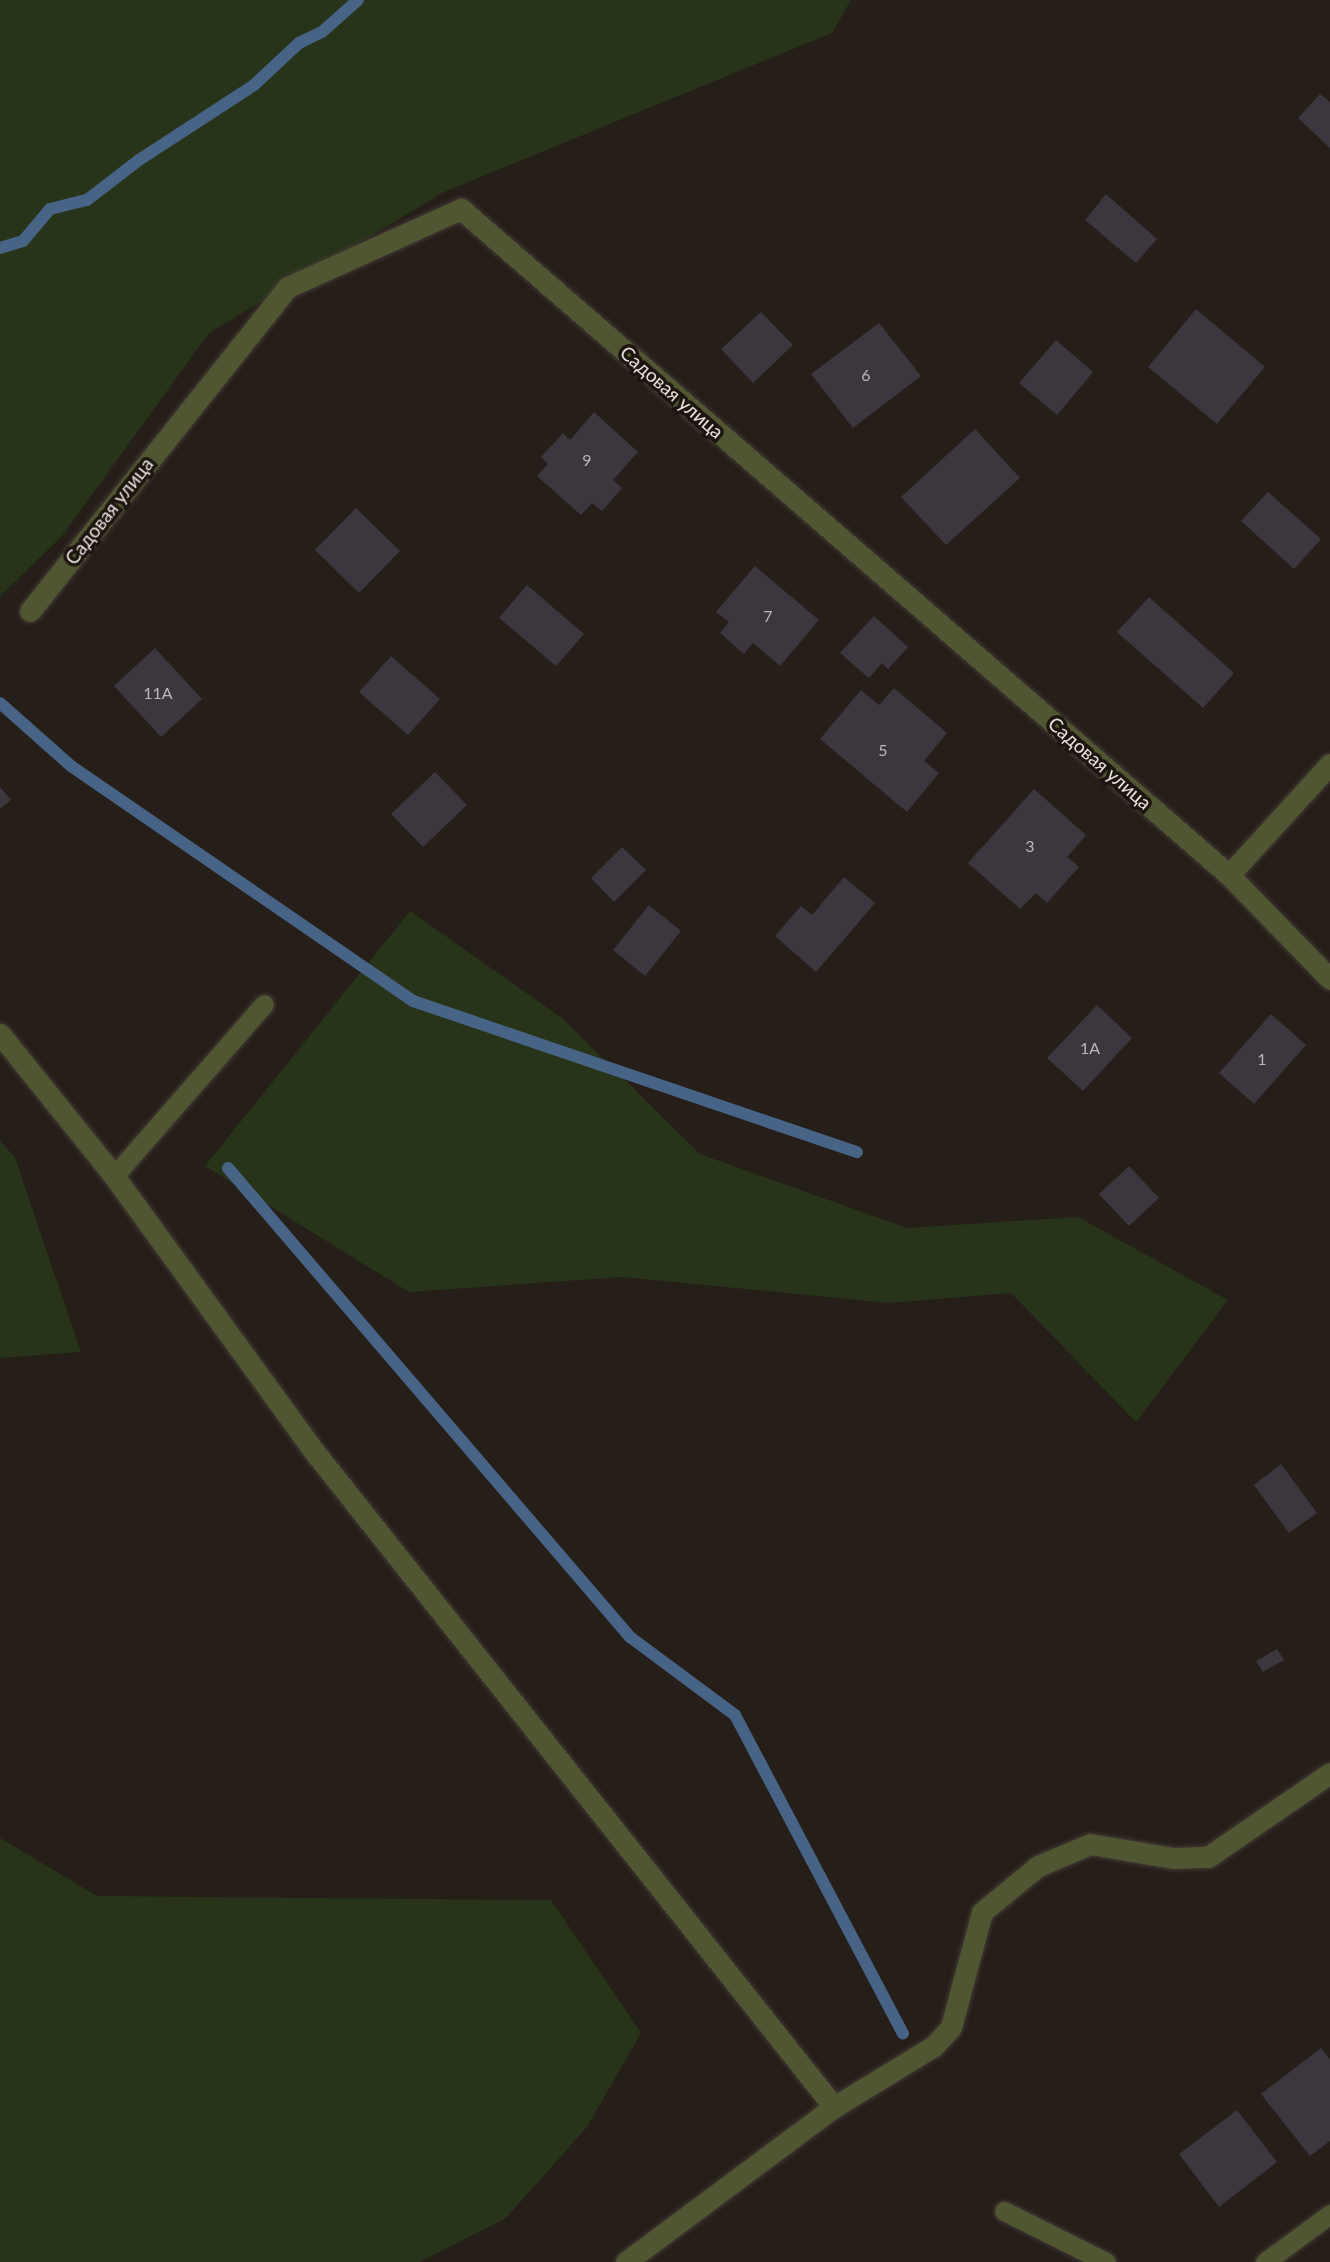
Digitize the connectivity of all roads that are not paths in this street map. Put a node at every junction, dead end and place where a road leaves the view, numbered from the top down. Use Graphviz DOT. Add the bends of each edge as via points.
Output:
graph roads {
  1 [pos="30,611"];
  2 [pos="1330,764"];
  3 [pos="1229,875"];
  4 [pos="1330,979"];
  5 [pos="264,1004"];
  6 [pos="0,1034"];
  7 [pos="114,1176"];
  8 [pos="1330,1773"];
  9 [pos="834,2106"];
  10 [pos="1004,2211"];
  11 [pos="1330,2214"];
  12 [pos="626,2262"];
  13 [pos="1106,2262"];
  14 [pos="1265,2262"];
  1 -- 3 [label="street, Садовая улица" via="288,287 461,209"];
  2 -- 3 [label="street"];
  3 -- 4 [label="street, Садовая улица"];
  5 -- 7 [label="lane"];
  6 -- 7 [label="street"];
  7 -- 9 [label="street" via="317,1455"];
  8 -- 9 [label="street" via="1208,1857 1174,1858 1090,1844 1038,1866 982,1912 951,2027 934,2046 896,2072"];
  9 -- 12 [label="street"];
  10 -- 13 [label="lane"];
  11 -- 14 [label="lane"];
}
